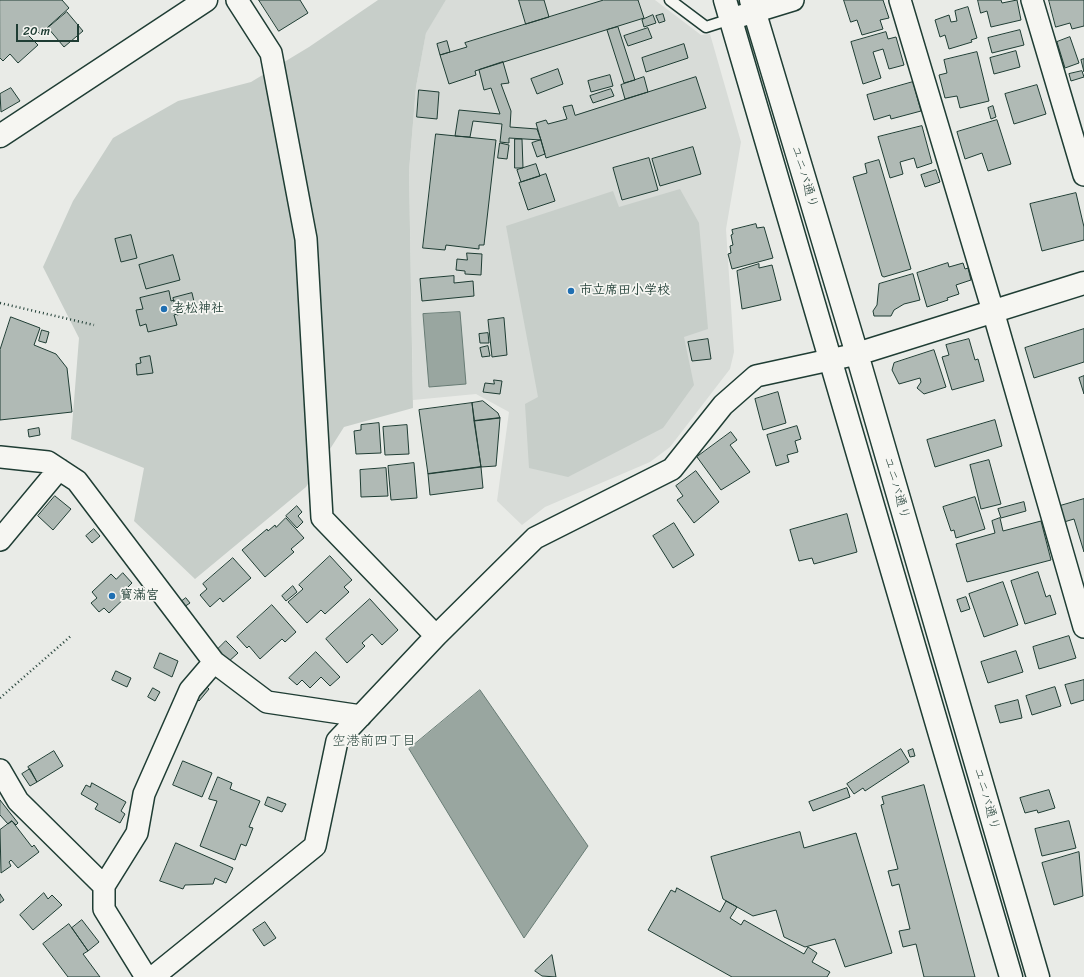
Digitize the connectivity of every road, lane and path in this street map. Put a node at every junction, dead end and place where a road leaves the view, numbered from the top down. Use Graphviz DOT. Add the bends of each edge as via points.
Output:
graph roads {
  1 [pos="206,0"];
  2 [pos="237,0"];
  3 [pos="670,0"];
  4 [pos="793,0"];
  5 [pos="900,0"];
  6 [pos="1032,0"];
  7 [pos="753,6"];
  8 [pos="728,10"];
  9 [pos="0,136"];
  10 [pos="1084,176"];
  11 [pos="1084,283"];
  12 [pos="0,303"];
  13 [pos="993,311"];
  14 [pos="94,325"];
  15 [pos="857,354"];
  16 [pos="832,359"];
  17 [pos="0,457"];
  18 [pos="59,469"];
  19 [pos="0,540"];
  20 [pos="1075,568"];
  21 [pos="1084,627"];
  22 [pos="72,635"];
  23 [pos="436,636"];
  24 [pos="214,662"];
  25 [pos="0,698"];
  26 [pos="361,716"];
  27 [pos="0,770"];
  28 [pos="104,886"];
  29 [pos="146,977"];
  30 [pos="153,977"];
  31 [pos="1011,977"];
  32 [pos="1038,977"];
  1 -- 9 [label="street"];
  2 -- 23 [label="street" via="271,53 306,239 322,518"];
  3 -- 8 [label="lane" via="706,27"];
  4 -- 7 [label="street"];
  5 -- 13 [label="street"];
  6 -- 10 [label="street"];
  7 -- 8 [label="street"];
  7 -- 15 [label="street, ユニバ通り"];
  8 -- 16 [label="street, ユニバ通り"];
  11 -- 13 [label="street"];
  12 -- 14 [label="path"];
  13 -- 15 [label="street"];
  13 -- 20 [label="street"];
  15 -- 16 [label="street"];
  15 -- 32 [label="street, ユニバ通り"];
  16 -- 23 [label="street" via="756,376 723,405 672,469 535,538"];
  16 -- 31 [label="street, ユニバ通り"];
  17 -- 18 [label="street" via="48,462"];
  18 -- 19 [label="street"];
  18 -- 24 [label="street" via="77,481"];
  20 -- 21 [label="street"];
  22 -- 25 [label="path"];
  23 -- 26 [label="street"];
  24 -- 26 [label="street" via="268,702"];
  24 -- 28 [label="street" via="190,690 144,794 137,833"];
  26 -- 30 [label="street" via="337,741 315,846"];
  27 -- 28 [label="street" via="18,801"];
  28 -- 29 [label="street" via="104,909"];
}
